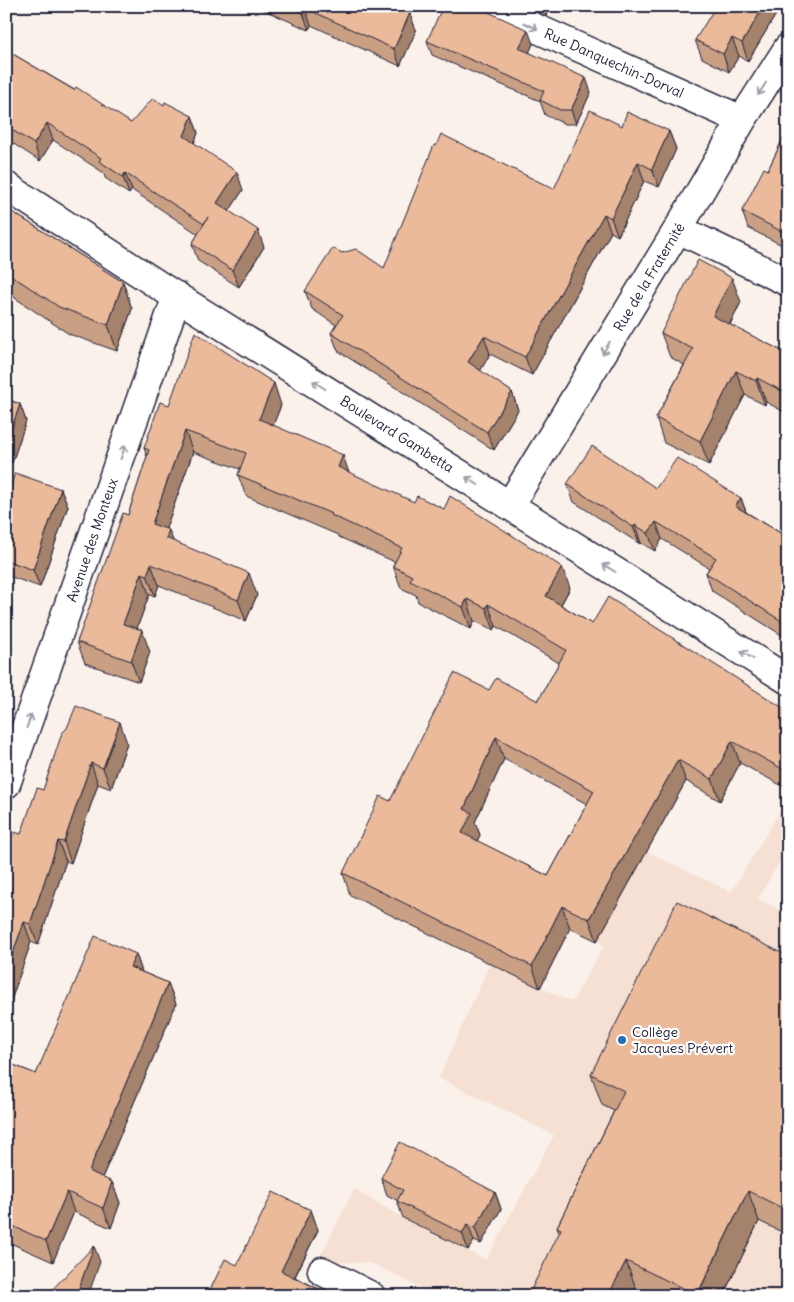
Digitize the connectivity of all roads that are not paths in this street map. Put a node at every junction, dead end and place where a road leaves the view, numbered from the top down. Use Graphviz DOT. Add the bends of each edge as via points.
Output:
graph roads {
  1 [pos="486,6"];
  2 [pos="788,48"];
  3 [pos="742,120"];
  4 [pos="6,186"];
  5 [pos="678,229"];
  6 [pos="788,282"];
  7 [pos="177,296"];
  8 [pos="510,505"];
  9 [pos="788,680"];
  10 [pos="6,784"];
  11 [pos="322,1271"];
  12 [pos="371,1296"];
  1 -- 3 [label="street, Rue Danquechin-Dorval, one-way"];
  2 -- 3 [label="street, Rue de la Fraternité, one-way"];
  3 -- 5 [label="street, Rue de la Fraternité"];
  4 -- 7 [label="street, Boulevard Gambetta"];
  5 -- 6 [label="street"];
  5 -- 8 [label="street, Rue de la Fraternité, one-way"];
  8 -- 7 [label="street, Boulevard Gambetta, one-way"];
  10 -- 7 [label="street, Avenue des Monteux, one-way"];
  9 -- 8 [label="street, Boulevard Gambetta, one-way"];
  11 -- 12 [label="street"];
}
